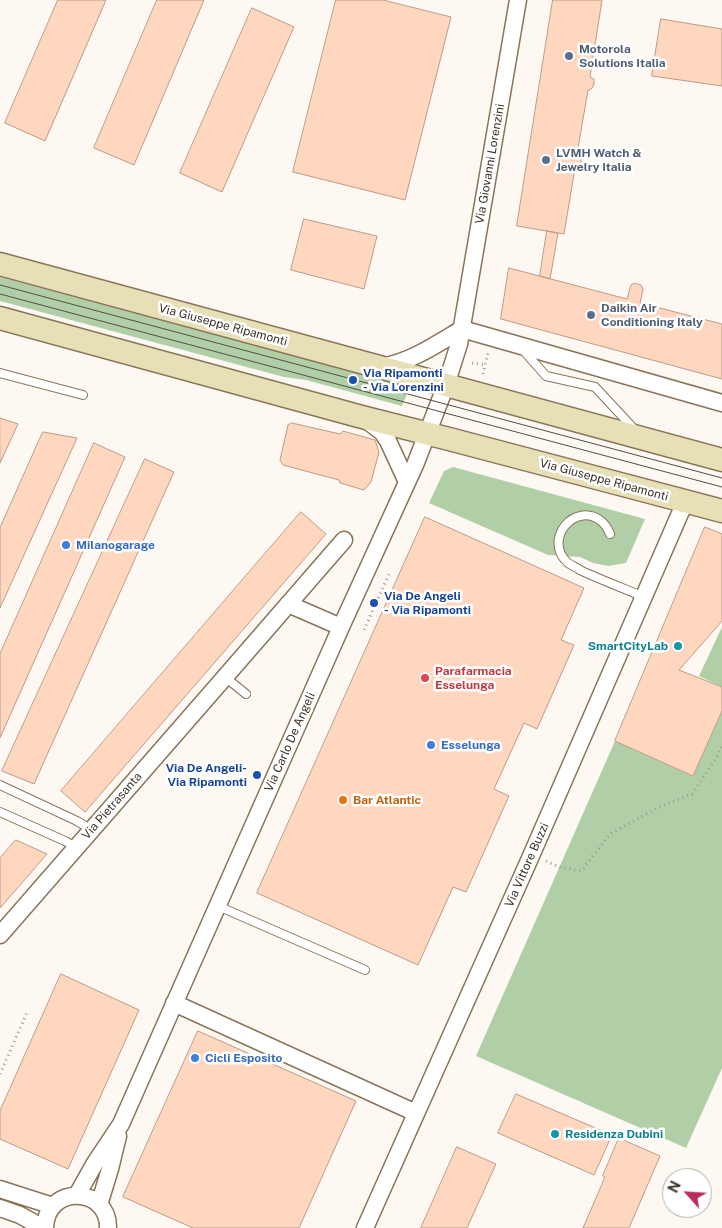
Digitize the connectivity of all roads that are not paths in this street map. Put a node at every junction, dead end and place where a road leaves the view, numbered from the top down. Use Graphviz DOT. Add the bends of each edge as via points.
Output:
graph roads {
  1 [pos="518,0"];
  2 [pos="0,264"];
  3 [pos="0,318"];
  4 [pos="462,329"];
  5 [pos="518,345"];
  6 [pos="379,367"];
  7 [pos="0,373"];
  8 [pos="446,385"];
  9 [pos="84,395"];
  10 [pos="722,403"];
  11 [pos="362,417"];
  12 [pos="428,433"];
  13 [pos="643,438"];
  14 [pos="722,460"];
  15 [pos="407,482"];
  16 [pos="685,502"];
  17 [pos="722,511"];
  18 [pos="610,534"];
  19 [pos="344,540"];
  20 [pos="644,597"];
  21 [pos="288,604"];
  22 [pos="341,627"];
  23 [pos="225,677"];
  24 [pos="246,694"];
  25 [pos="0,784"];
  26 [pos="1,814"];
  27 [pos="92,830"];
  28 [pos="76,847"];
  29 [pos="218,906"];
  30 [pos="0,935"];
  31 [pos="365,970"];
  32 [pos="174,1004"];
  33 [pos="416,1113"];
  34 [pos="121,1124"];
  35 [pos="0,1189"];
  36 [pos="78,1195"];
  37 [pos="99,1205"];
  38 [pos="53,1206"];
  39 [pos="0,1208"];
  40 [pos="109,1227"];
  41 [pos="44,1228"];
  42 [pos="365,1228"];
  1 -- 4 [label="street, Via Giovanni Lorenzini"];
  2 -- 6 [label="street, Via Giuseppe Ripamonti"];
  3 -- 11 [label="street, Via Giuseppe Ripamonti"];
  4 -- 5 [label="street"];
  4 -- 6 [label="street" via="424,352 390,366"];
  4 -- 8 [label="street, Via Giovanni Lorenzini"];
  5 -- 10 [label="street"];
  5 -- 13 [label="lane" via="546,376 595,387"];
  6 -- 8 [label="street, Via Giuseppe Ripamonti"];
  7 -- 9 [label="lane"];
  8 -- 12 [label="street"];
  8 -- 13 [label="street, Via Giuseppe Ripamonti"];
  11 -- 12 [label="street, Via Giuseppe Ripamonti"];
  11 -- 15 [label="street" via="382,432"];
  12 -- 15 [label="street, Via Carlo De Angeli"];
  12 -- 16 [label="street, Via Giuseppe Ripamonti"];
  13 -- 14 [label="street, Via Giuseppe Ripamonti"];
  15 -- 22 [label="street, Via Carlo De Angeli"];
  16 -- 17 [label="street, Via Giuseppe Ripamonti"];
  16 -- 20 [label="street, Via Vittore Buzzi"];
  18 -- 20 [label="lane" via="598,519 583,515 575,517 562,529 558,547 568,563"];
  19 -- 21 [label="street, Via Pietrasanta"];
  20 -- 33 [label="street, Via Vittore Buzzi"];
  21 -- 22 [label="street"];
  21 -- 23 [label="street, Via Pietrasanta"];
  22 -- 29 [label="street, Via Carlo De Angeli"];
  23 -- 24 [label="lane"];
  23 -- 27 [label="street, Via Pietrasanta"];
  25 -- 27 [label="lane"];
  26 -- 28 [label="lane"];
  27 -- 28 [label="street, Via Pietrasanta"];
  28 -- 30 [label="street, Via Pietrasanta"];
  29 -- 31 [label="lane"];
  29 -- 32 [label="street, Via Carlo De Angeli"];
  32 -- 33 [label="street"];
  32 -- 34 [label="street, Via Carlo De Angeli"];
  33 -- 42 [label="street, Via Vittore Buzzi"];
  34 -- 36 [label="street, Via Carlo De Angeli"];
  34 -- 37 [label="street, Via Carlo De Angeli"];
  35 -- 38 [label="street"];
  36 -- 37 [label="street"];
  36 -- 38 [label="street" via="64,1198"];
  37 -- 40 [label="street"];
  38 -- 41 [label="street"];
  39 -- 41 [label="street"];
}
